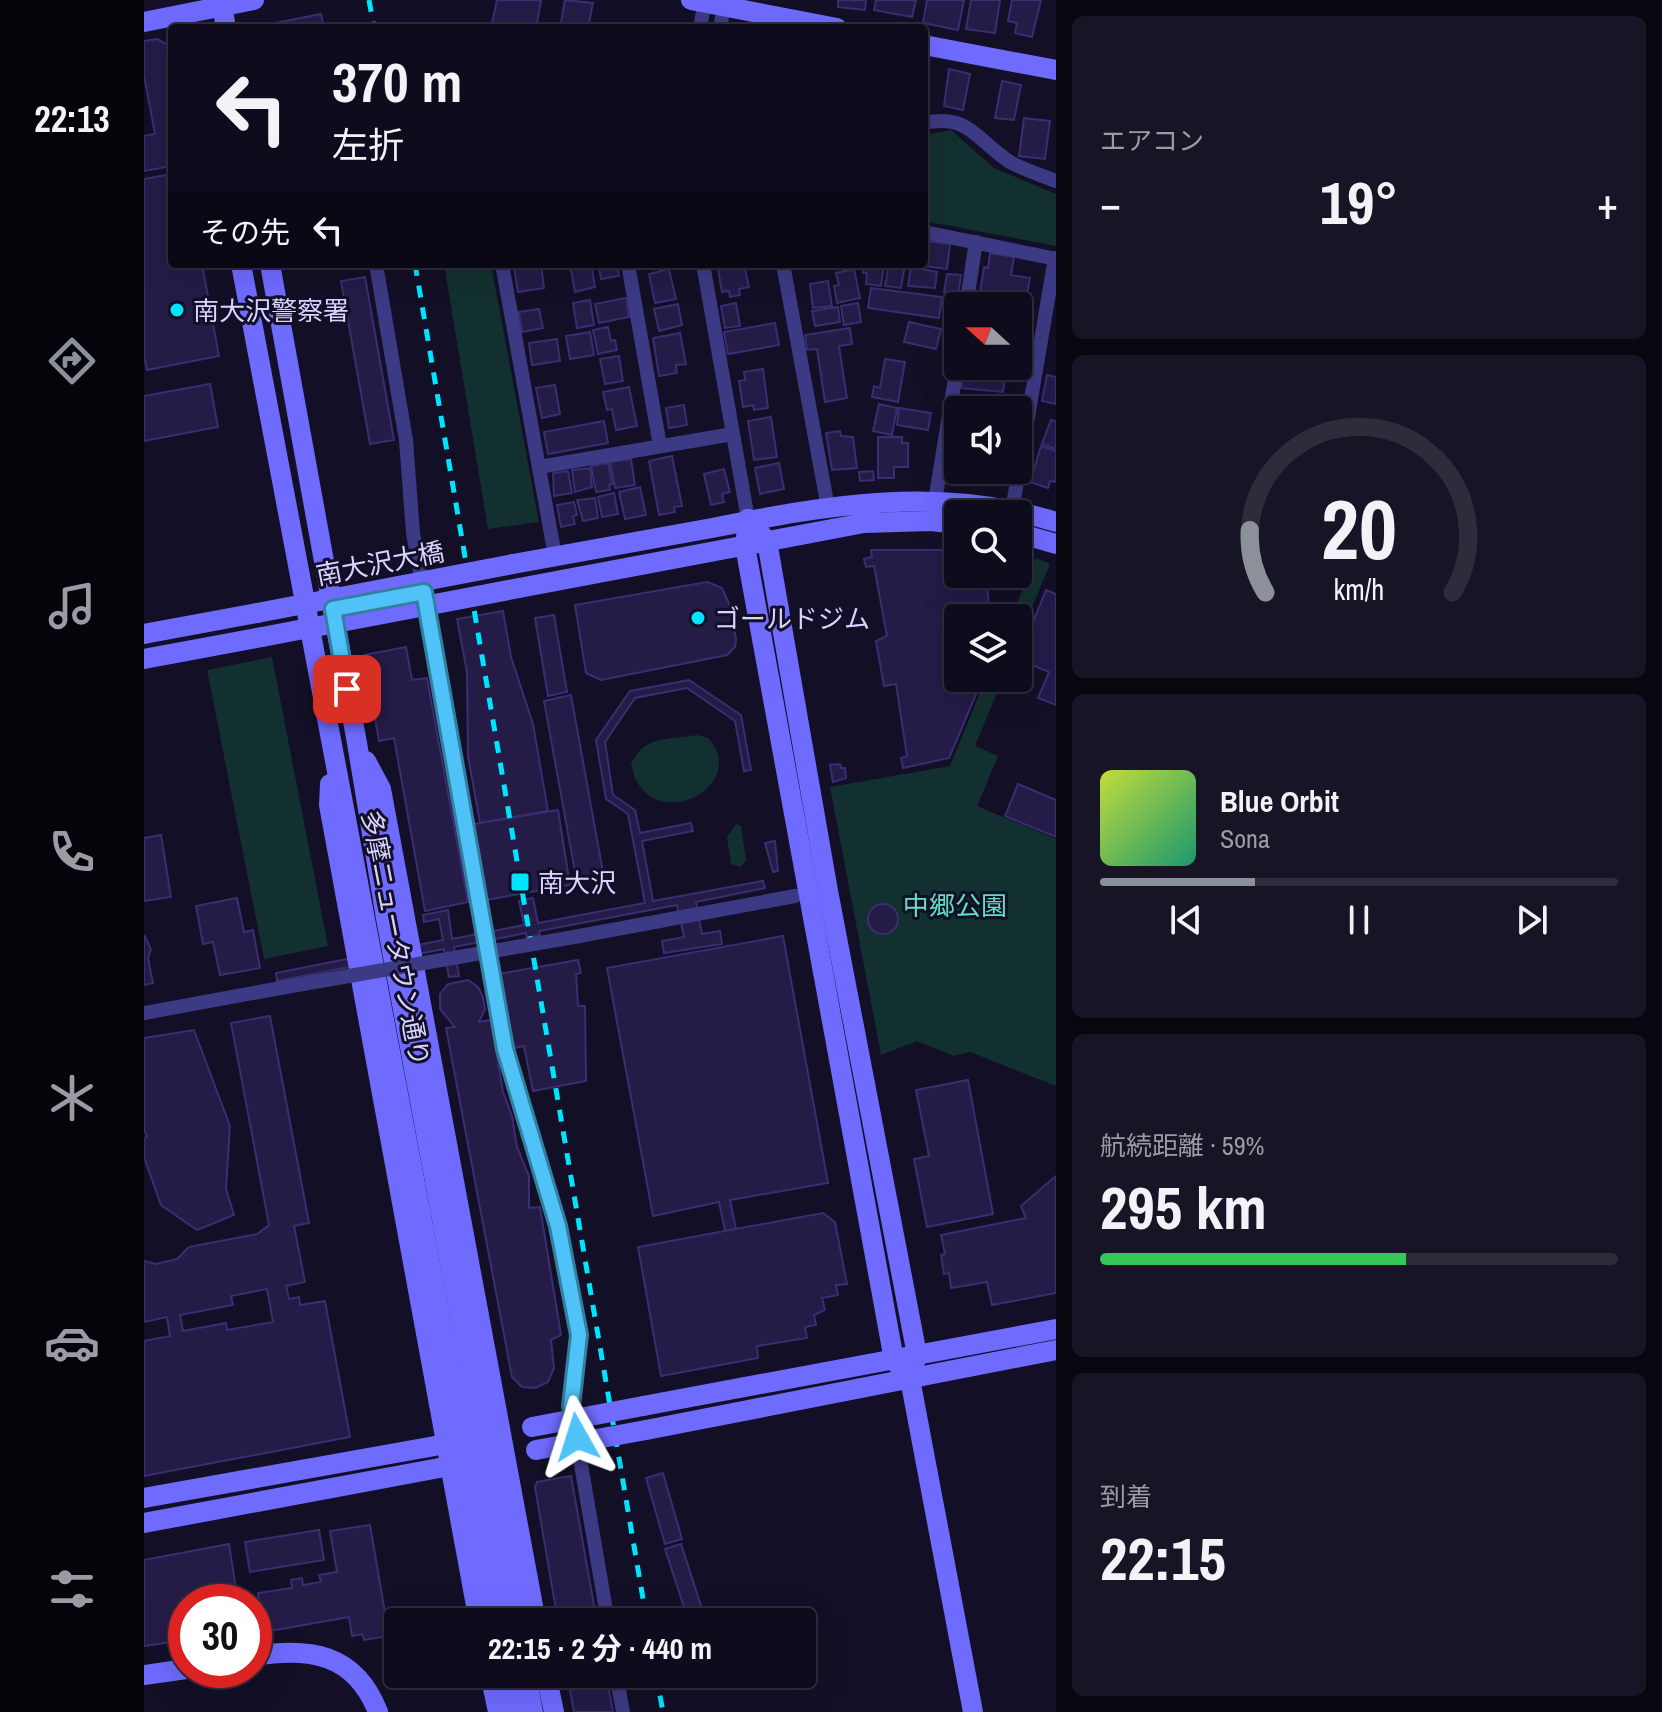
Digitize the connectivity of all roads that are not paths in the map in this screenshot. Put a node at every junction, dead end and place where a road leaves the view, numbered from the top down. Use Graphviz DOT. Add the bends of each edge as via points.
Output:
graph roads {
  1 [pos="254,0"];
  2 [pos="710,2"];
  3 [pos="222,3"];
  4 [pos="194,13"];
  5 [pos="144,22"];
  6 [pos="225,24"];
  7 [pos="702,24"];
  8 [pos="718,24"];
  9 [pos="817,24"];
  10 [pos="928,46"];
  11 [pos="1056,70"];
  12 [pos="928,122"];
  13 [pos="1056,181"];
  14 [pos="928,233"];
  15 [pos="976,242"];
  16 [pos="1055,258"];
  17 [pos="242,268"];
  18 [pos="271,268"];
  19 [pos="377,268"];
  20 [pos="503,268"];
  21 [pos="629,268"];
  22 [pos="704,268"];
  23 [pos="784,268"];
  24 [pos="968,292"];
  25 [pos="955,380"];
  26 [pos="733,434"];
  27 [pos="660,446"];
  28 [pos="539,467"];
  29 [pos="1014,500"];
  30 [pos="935,501"];
  31 [pos="944,502"];
  32 [pos="828,508"];
  33 [pos="1032,516"];
  34 [pos="748,519"];
  35 [pos="944,522"];
  36 [pos="1056,522"];
  37 [pos="1032,537"];
  38 [pos="767,541"];
  39 [pos="1056,544"];
  40 [pos="745,546"];
  41 [pos="555,556"];
  42 [pos="424,592"];
  43 [pos="333,609"];
  44 [pos="144,634"];
  45 [pos="144,659"];
  46 [pos="357,743"];
  47 [pos="331,748"];
  48 [pos="795,896"];
  49 [pos="144,1013"];
  50 [pos="1056,1329"];
  51 [pos="1056,1350"];
  52 [pos="917,1355"];
  53 [pos="894,1360"];
  54 [pos="910,1379"];
  55 [pos="500,1433"];
  56 [pos="446,1444"];
  57 [pos="504,1456"];
  58 [pos="450,1466"];
  59 [pos="144,1498"];
  60 [pos="144,1523"];
  61 [pos="476,1608"];
  62 [pos="495,1608"];
  63 [pos="514,1608"];
  64 [pos="533,1608"];
  65 [pos="606,1608"];
  66 [pos="272,1654"];
  67 [pos="168,1672"];
  68 [pos="144,1675"];
  69 [pos="493,1688"];
  70 [pos="511,1688"];
  71 [pos="529,1688"];
  72 [pos="549,1688"];
  73 [pos="619,1688"];
  74 [pos="378,1712"];
  75 [pos="498,1712"];
  76 [pos="515,1712"];
  77 [pos="533,1712"];
  78 [pos="554,1712"];
  79 [pos="623,1712"];
  80 [pos="973,1712"];
  1 -- 3 [label="street"];
  2 -- 7 [label="street"];
  2 -- 8 [label="street"];
  2 -- 9 [label="street"];
  3 -- 4 [label="street"];
  3 -- 6 [label="street"];
  4 -- 5 [label="street"];
  10 -- 11 [label="street"];
  12 -- 13 [label="street" via="945,118 961,123 1011,163"];
  14 -- 15 [label="street"];
  15 -- 16 [label="street"];
  15 -- 24 [label="street"];
  16 -- 29 [label="street"];
  17 -- 47 [label="street, 多摩ニュータウン通り"];
  18 -- 43 [label="street, 多摩ニュータウン通り"];
  19 -- 42 [label="street" via="406,440"];
  20 -- 28 [label="street"];
  21 -- 27 [label="street"];
  22 -- 26 [label="street"];
  23 -- 32 [label="street"];
  25 -- 30 [label="street"];
  26 -- 27 [label="street"];
  26 -- 34 [label="street"];
  27 -- 28 [label="street"];
  28 -- 41 [label="street"];
  30 -- 31 [label="street, 南大沢大橋"];
  30 -- 32 [label="street, 南大沢大橋"];
  32 -- 34 [label="street, 南大沢大橋"];
  33 -- 36 [label="street, 南大沢大橋"];
  34 -- 38 [label="street"];
  34 -- 40 [label="street"];
  34 -- 41 [label="street, 南大沢大橋"];
  35 -- 38 [label="street, 南大沢大橋" via="864,523"];
  37 -- 39 [label="street"];
  38 -- 40 [label="street, 南大沢大橋"];
  38 -- 52 [label="street"];
  40 -- 45 [label="street, 南大沢大橋, bridge"];
  40 -- 53 [label="street"];
  41 -- 44 [label="street, 南大沢大橋, bridge"];
  42 -- 43 [label="street"];
  42 -- 65 [label="street" via="505,1049 558,1226 579,1335 571,1406"];
  43 -- 46 [label="street, 多摩ニュータウン通り"];
  46 -- 55 [label="street" via="381,789"];
  46 -- 63 [label="street, 多摩ニュータウン通り"];
  47 -- 56 [label="street" via="329,805"];
  47 -- 62 [label="street, 多摩ニュータウン通り"];
  48 -- 49 [label="street, bridge"];
  50 -- 52 [label="street"];
  51 -- 54 [label="street"];
  52 -- 53 [label="street"];
  52 -- 54 [label="street"];
  53 -- 54 [label="street"];
  53 -- 55 [label="street, bridge"];
  54 -- 57 [label="street, bridge"];
  54 -- 80 [label="street"];
  55 -- 56 [label="street, bridge"];
  55 -- 57 [label="street"];
  56 -- 58 [label="street"];
  56 -- 59 [label="street"];
  57 -- 58 [label="street, bridge"];
  57 -- 64 [label="street"];
  58 -- 60 [label="street"];
  58 -- 61 [label="street"];
  66 -- 74 [label="street" via="293,1651 328,1659 357,1678"];
  67 -- 68 [label="street"];
  69 -- 75 [label="street"];
  70 -- 76 [label="street"];
  71 -- 77 [label="street"];
  72 -- 78 [label="street"];
  73 -- 79 [label="street"];
}
